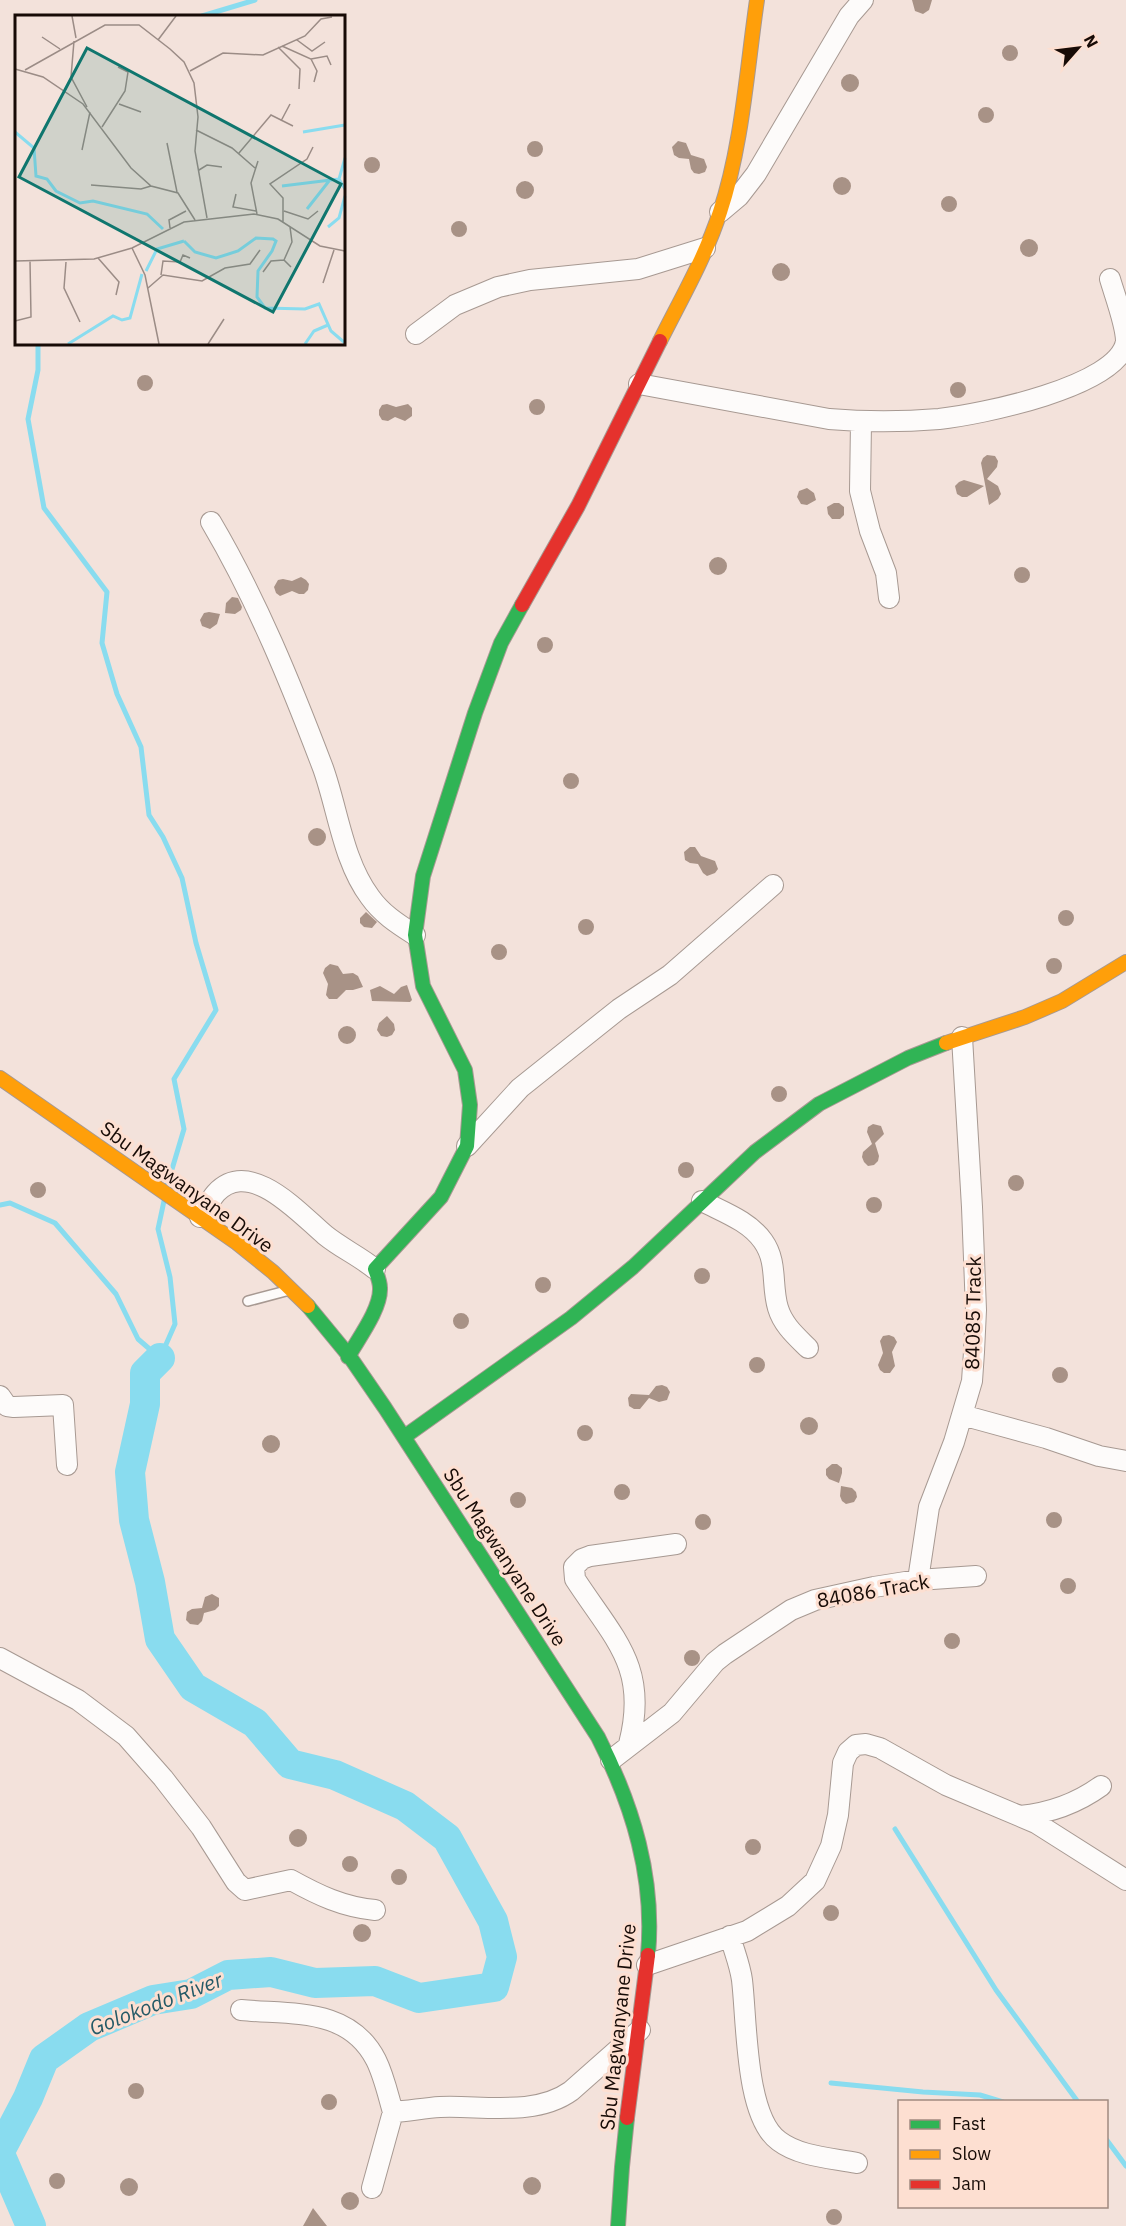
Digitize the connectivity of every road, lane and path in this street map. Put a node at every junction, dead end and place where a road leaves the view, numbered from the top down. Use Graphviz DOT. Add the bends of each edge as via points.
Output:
graph roads {
  1 [pos="758,0"];
  2 [pos="863,0"];
  3 [pos="720,212"];
  4 [pos="705,248"];
  5 [pos="1110,279"];
  6 [pos="416,334"];
  7 [pos="639,384"];
  8 [pos="861,422"];
  9 [pos="211,522"];
  10 [pos="889,598"];
  11 [pos="773,885"];
  12 [pos="415,935"];
  13 [pos="1126,962"];
  14 [pos="962,1037"];
  15 [pos="0,1078"];
  16 [pos="467,1146"];
  17 [pos="702,1201"];
  18 [pos="195,1213"];
  19 [pos="375,1269"];
  20 [pos="291,1289"];
  21 [pos="248,1301"];
  22 [pos="808,1348"];
  23 [pos="348,1356"];
  24 [pos="0,1396"];
  25 [pos="962,1415"];
  26 [pos="404,1437"];
  27 [pos="1126,1461"];
  28 [pos="67,1465"];
  29 [pos="676,1544"];
  30 [pos="976,1576"];
  31 [pos="918,1580"];
  32 [pos="0,1658"];
  33 [pos="629,1744"];
  34 [pos="611,1760"];
  35 [pos="1101,1786"];
  36 [pos="1020,1816"];
  37 [pos="1126,1880"];
  38 [pos="375,1910"];
  39 [pos="730,1936"];
  40 [pos="647,1965"];
  41 [pos="241,2010"];
  42 [pos="640,2030"];
  43 [pos="393,2112"];
  44 [pos="857,2163"];
  45 [pos="372,2188"];
  46 [pos="618,2226"];
  1 -- 3 [label="street" via="735,151"];
  2 -- 3 [label="street" via="849,16 756,174"];
  3 -- 4 [label="street"];
  4 -- 6 [label="street" via="638,269 498,287 455,305"];
  4 -- 7 [label="street"];
  5 -- 8 [label="street" via="1126,341 1106,370 1063,390 974,414"];
  7 -- 8 [label="street" via="764,409"];
  7 -- 12 [label="street" via="491,666 423,876"];
  8 -- 10 [label="street" via="860,491 886,573"];
  9 -- 12 [label="street" via="283,667 324,771 360,880 369,897 390,919"];
  11 -- 16 [label="street" via="670,975 619,1009 520,1088"];
  12 -- 16 [label="street" via="423,986 465,1070 470,1105"];
  13 -- 14 [label="street" via="1062,1001"];
  14 -- 17 [label="street" via="908,1058 819,1104 754,1152"];
  14 -- 25 [label="street, 84085 Track" via="976,1310 972,1381"];
  15 -- 18 [label="street, Sbu Magwanyane Drive"];
  16 -- 19 [label="street" via="441,1197"];
  17 -- 22 [label="street" via="737,1219 763,1240 773,1264 780,1315"];
  17 -- 26 [label="street" via="633,1267 571,1318"];
  18 -- 19 [label="street" via="230,1183 254,1183 271,1191"];
  18 -- 20 [label="street, Sbu Magwanyane Drive"];
  19 -- 23 [label="street" via="380,1284 377,1300"];
  20 -- 21 [label="lane"];
  20 -- 23 [label="street, Sbu Magwanyane Drive"];
  23 -- 26 [label="street, Sbu Magwanyane Drive"];
  24 -- 28 [label="street" via="7,1406 63,1405"];
  25 -- 27 [label="street"];
  25 -- 31 [label="street, 84085 Track" via="929,1507"];
  26 -- 34 [label="street, Sbu Magwanyane Drive"];
  29 -- 33 [label="street" via="590,1556 574,1567 575,1579 615,1639 632,1673 636,1702"];
  30 -- 31 [label="street, 84086 Track"];
  31 -- 33 [label="street, 84086 Track" via="833,1595 791,1610 725,1654 672,1713"];
  32 -- 38 [label="street" via="78,1700 126,1736 201,1827 245,1890 291,1880 321,1897"];
  33 -- 34 [label="street, 84086 Track"];
  34 -- 40 [label="street, Sbu Magwanyane Drive" via="629,1807 647,1882"];
  35 -- 36 [label="street" via="1060,1809"];
  36 -- 37 [label="street"];
  36 -- 39 [label="street" via="946,1785 879,1748 856,1745 843,1763 831,1846 815,1881 770,1918"];
  39 -- 40 [label="street"];
  39 -- 44 [label="street" via="742,1979 756,2106 765,2128 792,2149"];
  40 -- 42 [label="street, Sbu Magwanyane Drive"];
  41 -- 43 [label="street" via="329,2018 345,2026 361,2037 376,2059"];
  42 -- 43 [label="street" via="570,2091 547,2103"];
  42 -- 46 [label="street, Sbu Magwanyane Drive" via="619,2187"];
  43 -- 45 [label="street"];
}
